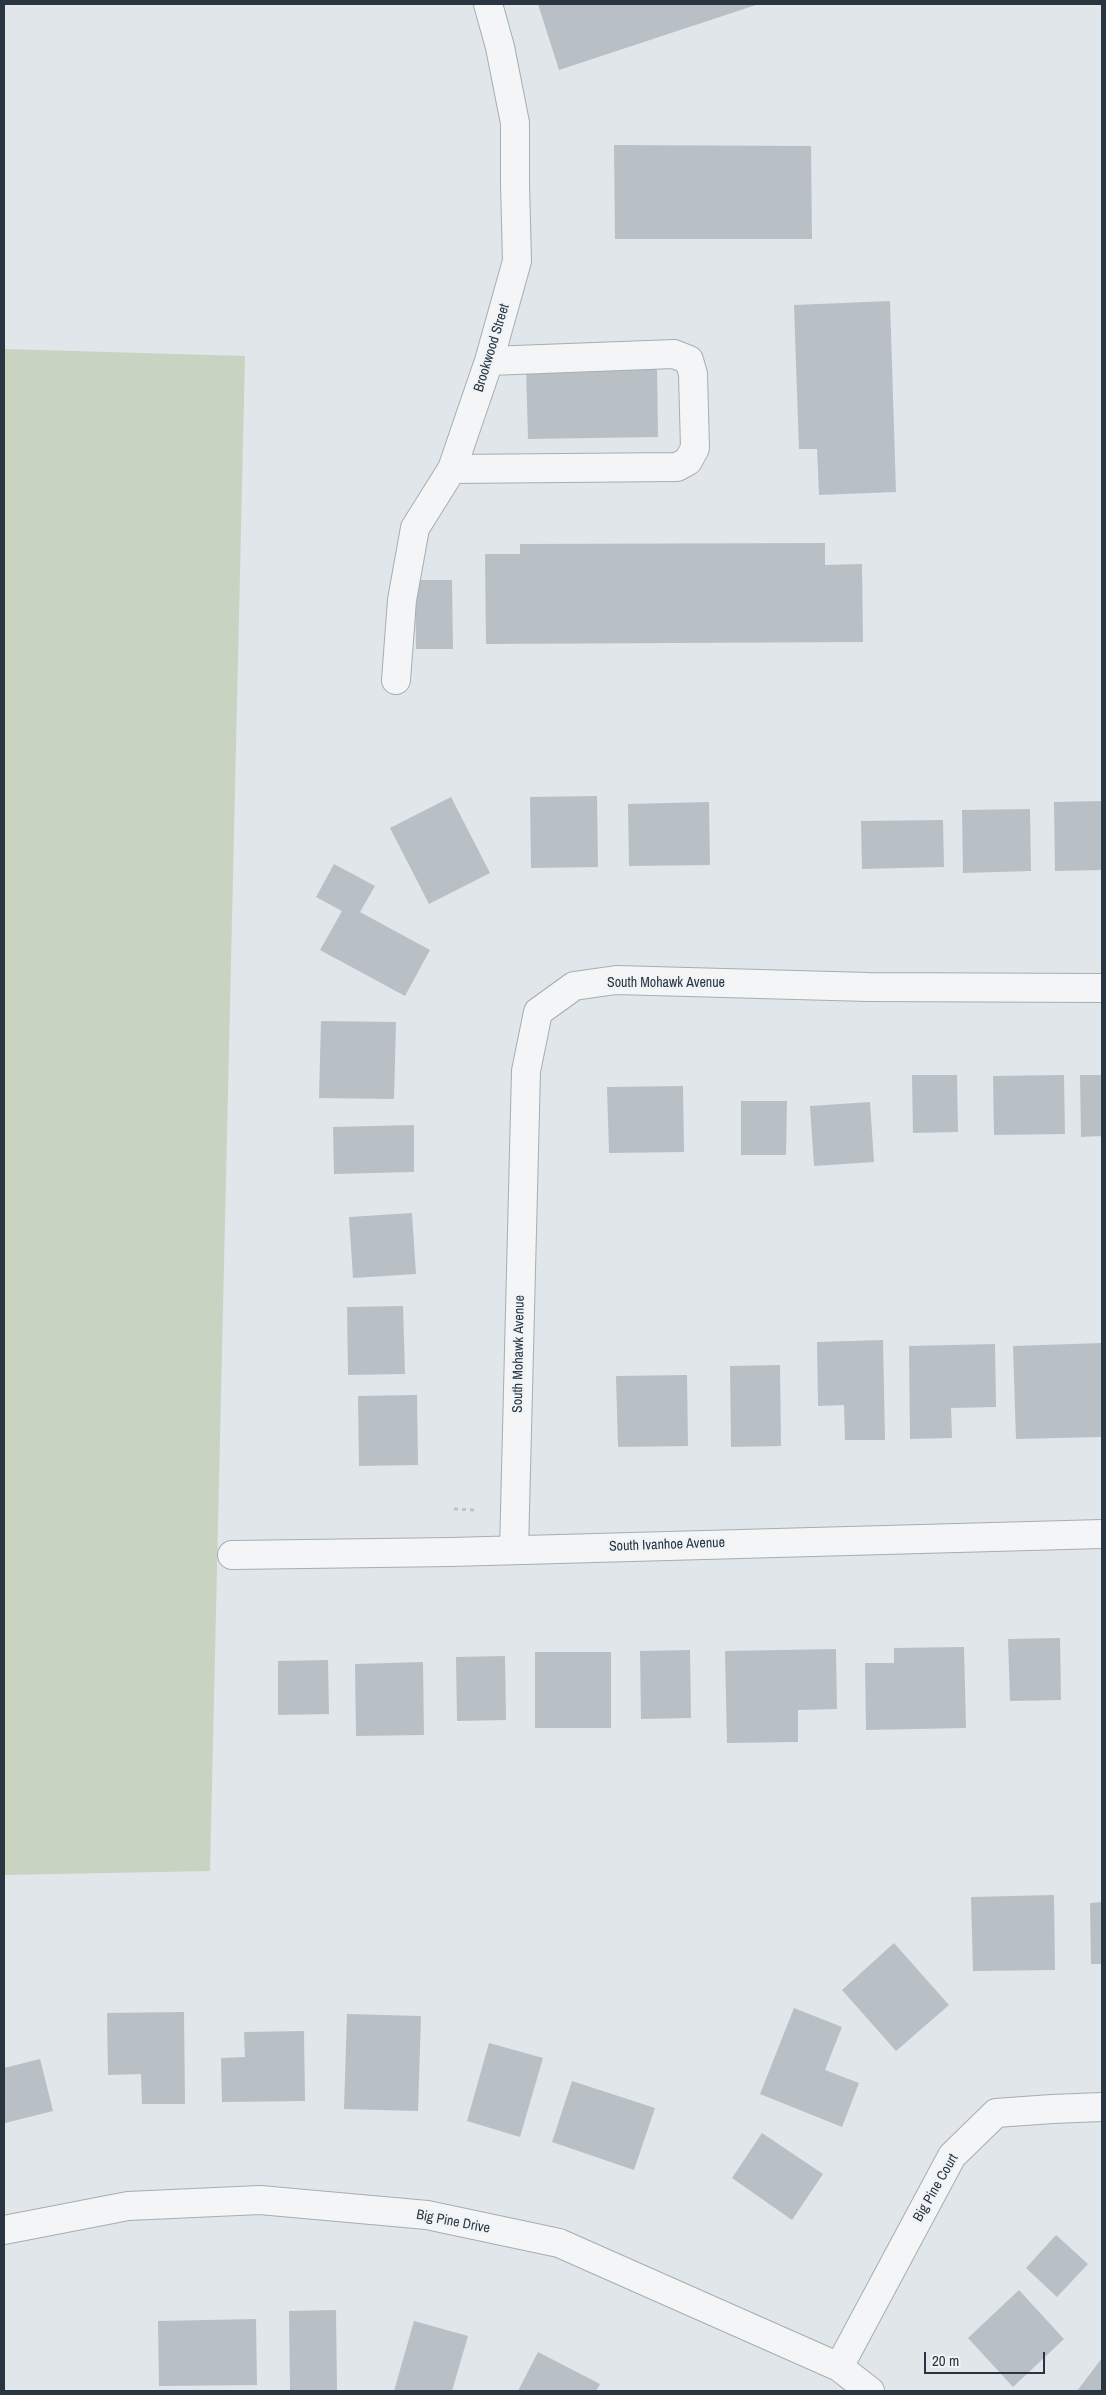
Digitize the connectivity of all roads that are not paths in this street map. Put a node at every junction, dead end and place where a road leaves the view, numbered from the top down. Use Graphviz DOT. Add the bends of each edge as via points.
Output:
graph roads {
  1 [pos="488,4"];
  2 [pos="489,361"];
  3 [pos="452,469"];
  4 [pos="396,680"];
  5 [pos="1102,988"];
  6 [pos="1102,1534"];
  7 [pos="514,1550"];
  8 [pos="232,1555"];
  9 [pos="1102,2107"];
  10 [pos="4,2230"];
  11 [pos="839,2367"];
  12 [pos="870,2391"];
  1 -- 2 [label="street, Brookwood Street" via="516,123 517,261"];
  2 -- 3 [label="street, Brookwood Street"];
  2 -- 3 [label="street" via="674,354 688,360 694,374 695,448 688,461 677,467"];
  3 -- 4 [label="street, Brookwood Street" via="415,528 402,600"];
  5 -- 7 [label="street, South Mohawk Avenue" via="868,987 616,980 574,986 538,1012 526,1071"];
  6 -- 7 [label="street, South Ivanhoe Avenue"];
  7 -- 8 [label="street, South Ivanhoe Avenue"];
  9 -- 11 [label="street, Big Pine Court" via="996,2114 952,2156"];
  10 -- 11 [label="street, Big Pine Drive" via="128,2206 260,2200 427,2215 558,2243"];
  11 -- 12 [label="street, Big Pine Drive"];
}
